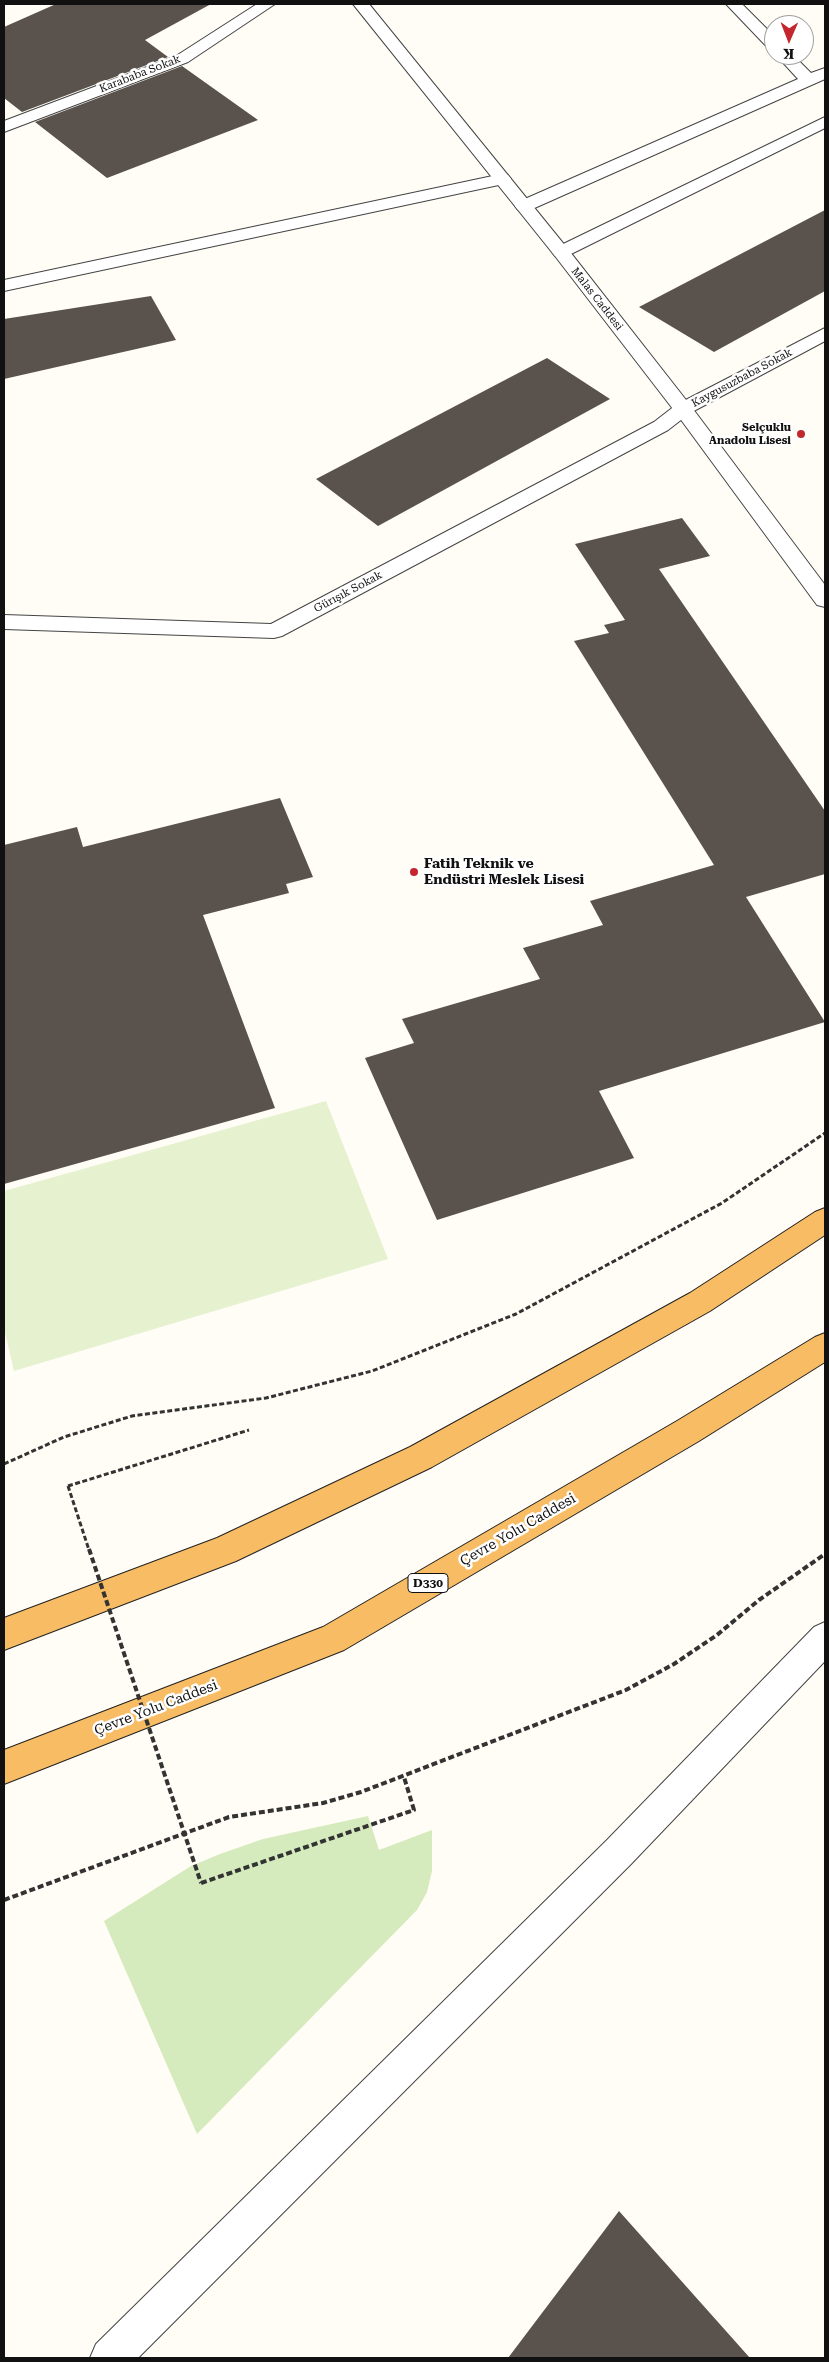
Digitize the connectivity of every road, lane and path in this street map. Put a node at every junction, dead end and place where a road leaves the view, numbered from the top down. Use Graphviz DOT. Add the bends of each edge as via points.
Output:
graph roads {
  1 [pos="267,4"];
  2 [pos="362,4"];
  3 [pos="734,4"];
  4 [pos="764,35"];
  5 [pos="794,65"];
  6 [pos="825,73"];
  7 [pos="809,81"];
  8 [pos="825,122"];
  9 [pos="4,127"];
  10 [pos="502,179"];
  11 [pos="524,206"];
  12 [pos="561,252"];
  13 [pos="4,286"];
  14 [pos="825,334"];
  15 [pos="683,409"];
  16 [pos="661,426"];
  17 [pos="825,600"];
  18 [pos="4,622"];
  19 [pos="825,1133"];
  20 [pos="825,1220"];
  21 [pos="825,1346"];
  22 [pos="249,1430"];
  23 [pos="4,1464"];
  24 [pos="825,1554"];
  25 [pos="4,1634"];
  26 [pos="825,1638"];
  27 [pos="4,1767"];
  28 [pos="404,1777"];
  29 [pos="4,1900"];
  30 [pos="110,2358"];
  1 -- 9 [label="street, Karababa Sokak" via="182,59"];
  2 -- 10 [label="street, Malas Caddesi"];
  3 -- 4 [label="street"];
  5 -- 7 [label="street"];
  6 -- 7 [label="street"];
  7 -- 11 [label="street"];
  8 -- 12 [label="street"];
  10 -- 11 [label="street, Malas Caddesi"];
  10 -- 13 [label="street"];
  11 -- 12 [label="street, Malas Caddesi"];
  12 -- 15 [label="street, Malas Caddesi"];
  14 -- 15 [label="street, Kaygusuzbaba Sokak"];
  15 -- 16 [label="street, Kaygusuzbaba Sokak"];
  15 -- 17 [label="street, Malas Caddesi"];
  16 -- 18 [label="street, Gürışık Sokak" via="274,631"];
  19 -- 23 [label="path" via="722,1203 516,1314 372,1371 266,1398 132,1416 64,1437"];
  20 -- 25 [label="highway" via="700,1302 421,1457 225,1550"];
  21 -- 27 [label="highway, Çevre Yolu Caddesi / D330" via="688,1431 333,1639"];
  22 -- 28 [label="path, bridge" via="68,1486 201,1883 414,1810"];
  24 -- 28 [label="path" via="759,1600 710,1640 626,1690"];
  26 -- 30 [label="street" via="612,1859"];
  28 -- 29 [label="path" via="323,1803 229,1817"];
}
